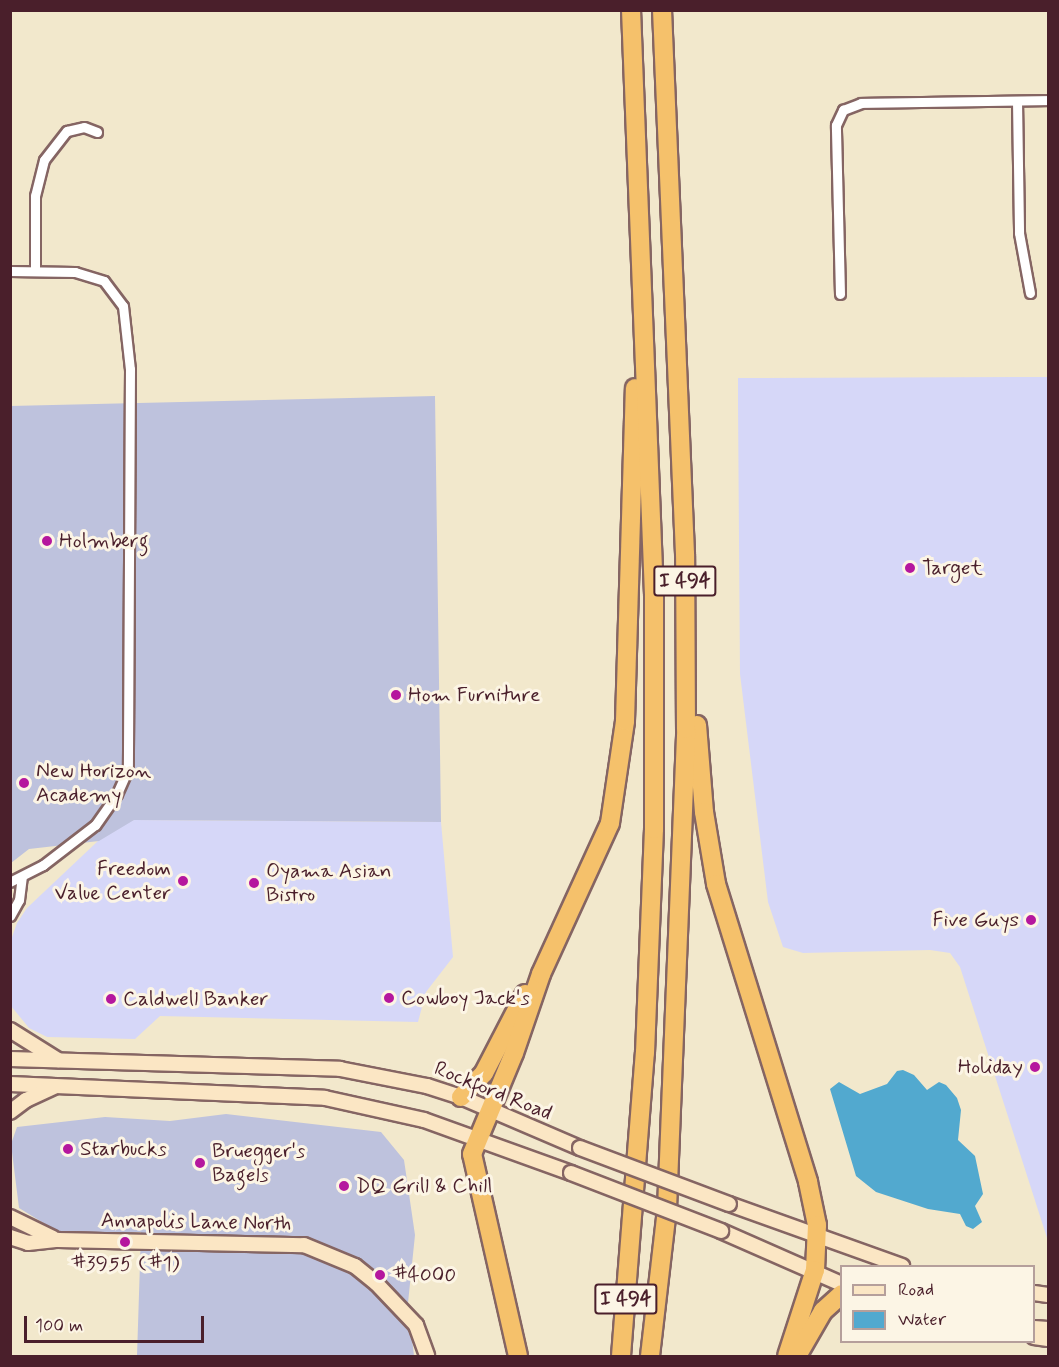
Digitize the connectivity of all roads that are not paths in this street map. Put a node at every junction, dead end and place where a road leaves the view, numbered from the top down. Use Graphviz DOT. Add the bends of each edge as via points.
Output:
graph roads {
  1 [pos="631,10"];
  2 [pos="662,10"];
  3 [pos="1048,100"];
  4 [pos="1017,101"];
  5 [pos="97,132"];
  6 [pos="10,271"];
  7 [pos="35,271"];
  8 [pos="1030,293"];
  9 [pos="840,294"];
  10 [pos="645,351"];
  11 [pos="686,602"];
  12 [pos="22,877"];
  13 [pos="10,882"];
  14 [pos="10,916"];
  15 [pos="541,974"];
  16 [pos="10,1030"];
  17 [pos="10,1059"];
  18 [pos="58,1060"];
  19 [pos="10,1084"];
  20 [pos="59,1085"];
  21 [pos="461,1097"];
  22 [pos="489,1111"];
  23 [pos="10,1113"];
  24 [pos="477,1139"];
  25 [pos="10,1217"];
  26 [pos="10,1237"];
  27 [pos="818,1239"];
  28 [pos="58,1240"];
  29 [pos="899,1265"];
  30 [pos="815,1270"];
  31 [pos="840,1283"];
  32 [pos="840,1295"];
  33 [pos="428,1356"];
  34 [pos="518,1356"];
  35 [pos="621,1356"];
  36 [pos="650,1356"];
  37 [pos="787,1356"];
  38 [pos="797,1356"];
  1 -- 10 [label="highway, I 494"];
  2 -- 11 [label="highway, I 494"];
  3 -- 4 [label="street"];
  4 -- 8 [label="street" via="1019,233"];
  4 -- 9 [label="street" via="852,104 838,116"];
  5 -- 7 [label="street" via="84,127 67,131 44,160 35,196"];
  6 -- 7 [label="street"];
  7 -- 12 [label="street" via="90,274 115,291 127,321 128,769 117,794 95,825"];
  10 -- 15 [label="highway" via="635,381 628,666 617,786 600,851"];
  10 -- 35 [label="highway, I 494" via="654,595 654,829 645,1053"];
  11 -- 27 [label="highway" via="701,787 713,866 733,944 808,1182"];
  11 -- 36 [label="highway, I 494" via="686,729 674,1079 666,1227"];
  12 -- 13 [label="street"];
  12 -- 14 [label="street" via="20,900"];
  15 -- 21 [label="highway" via="523,997 484,1073"];
  15 -- 22 [label="highway"];
  16 -- 18 [label="main road"];
  17 -- 18 [label="main road, Rockford Road"];
  18 -- 21 [label="main road, Rockford Road" via="340,1069 427,1086"];
  19 -- 20 [label="main road"];
  20 -- 23 [label="main road" via="26,1100"];
  20 -- 24 [label="main road" via="325,1098 416,1118"];
  21 -- 22 [label="main road, Rockford Road"];
  22 -- 24 [label="highway"];
  22 -- 27 [label="main road, Rockford Road, bridge"];
  24 -- 30 [label="main road, bridge"];
  24 -- 34 [label="highway" via="472,1154 475,1177"];
  25 -- 28 [label="main road, Annapolis Lane North"];
  26 -- 28 [label="main road, Annapolis Lane North" via="28,1243"];
  27 -- 29 [label="main road, Rockford Road"];
  27 -- 30 [label="highway"];
  28 -- 33 [label="main road, Annapolis Lane North" via="304,1245 355,1266 376,1283 416,1325"];
  30 -- 31 [label="main road"];
  30 -- 37 [label="highway"];
  32 -- 38 [label="highway" via="829,1303"];
}
